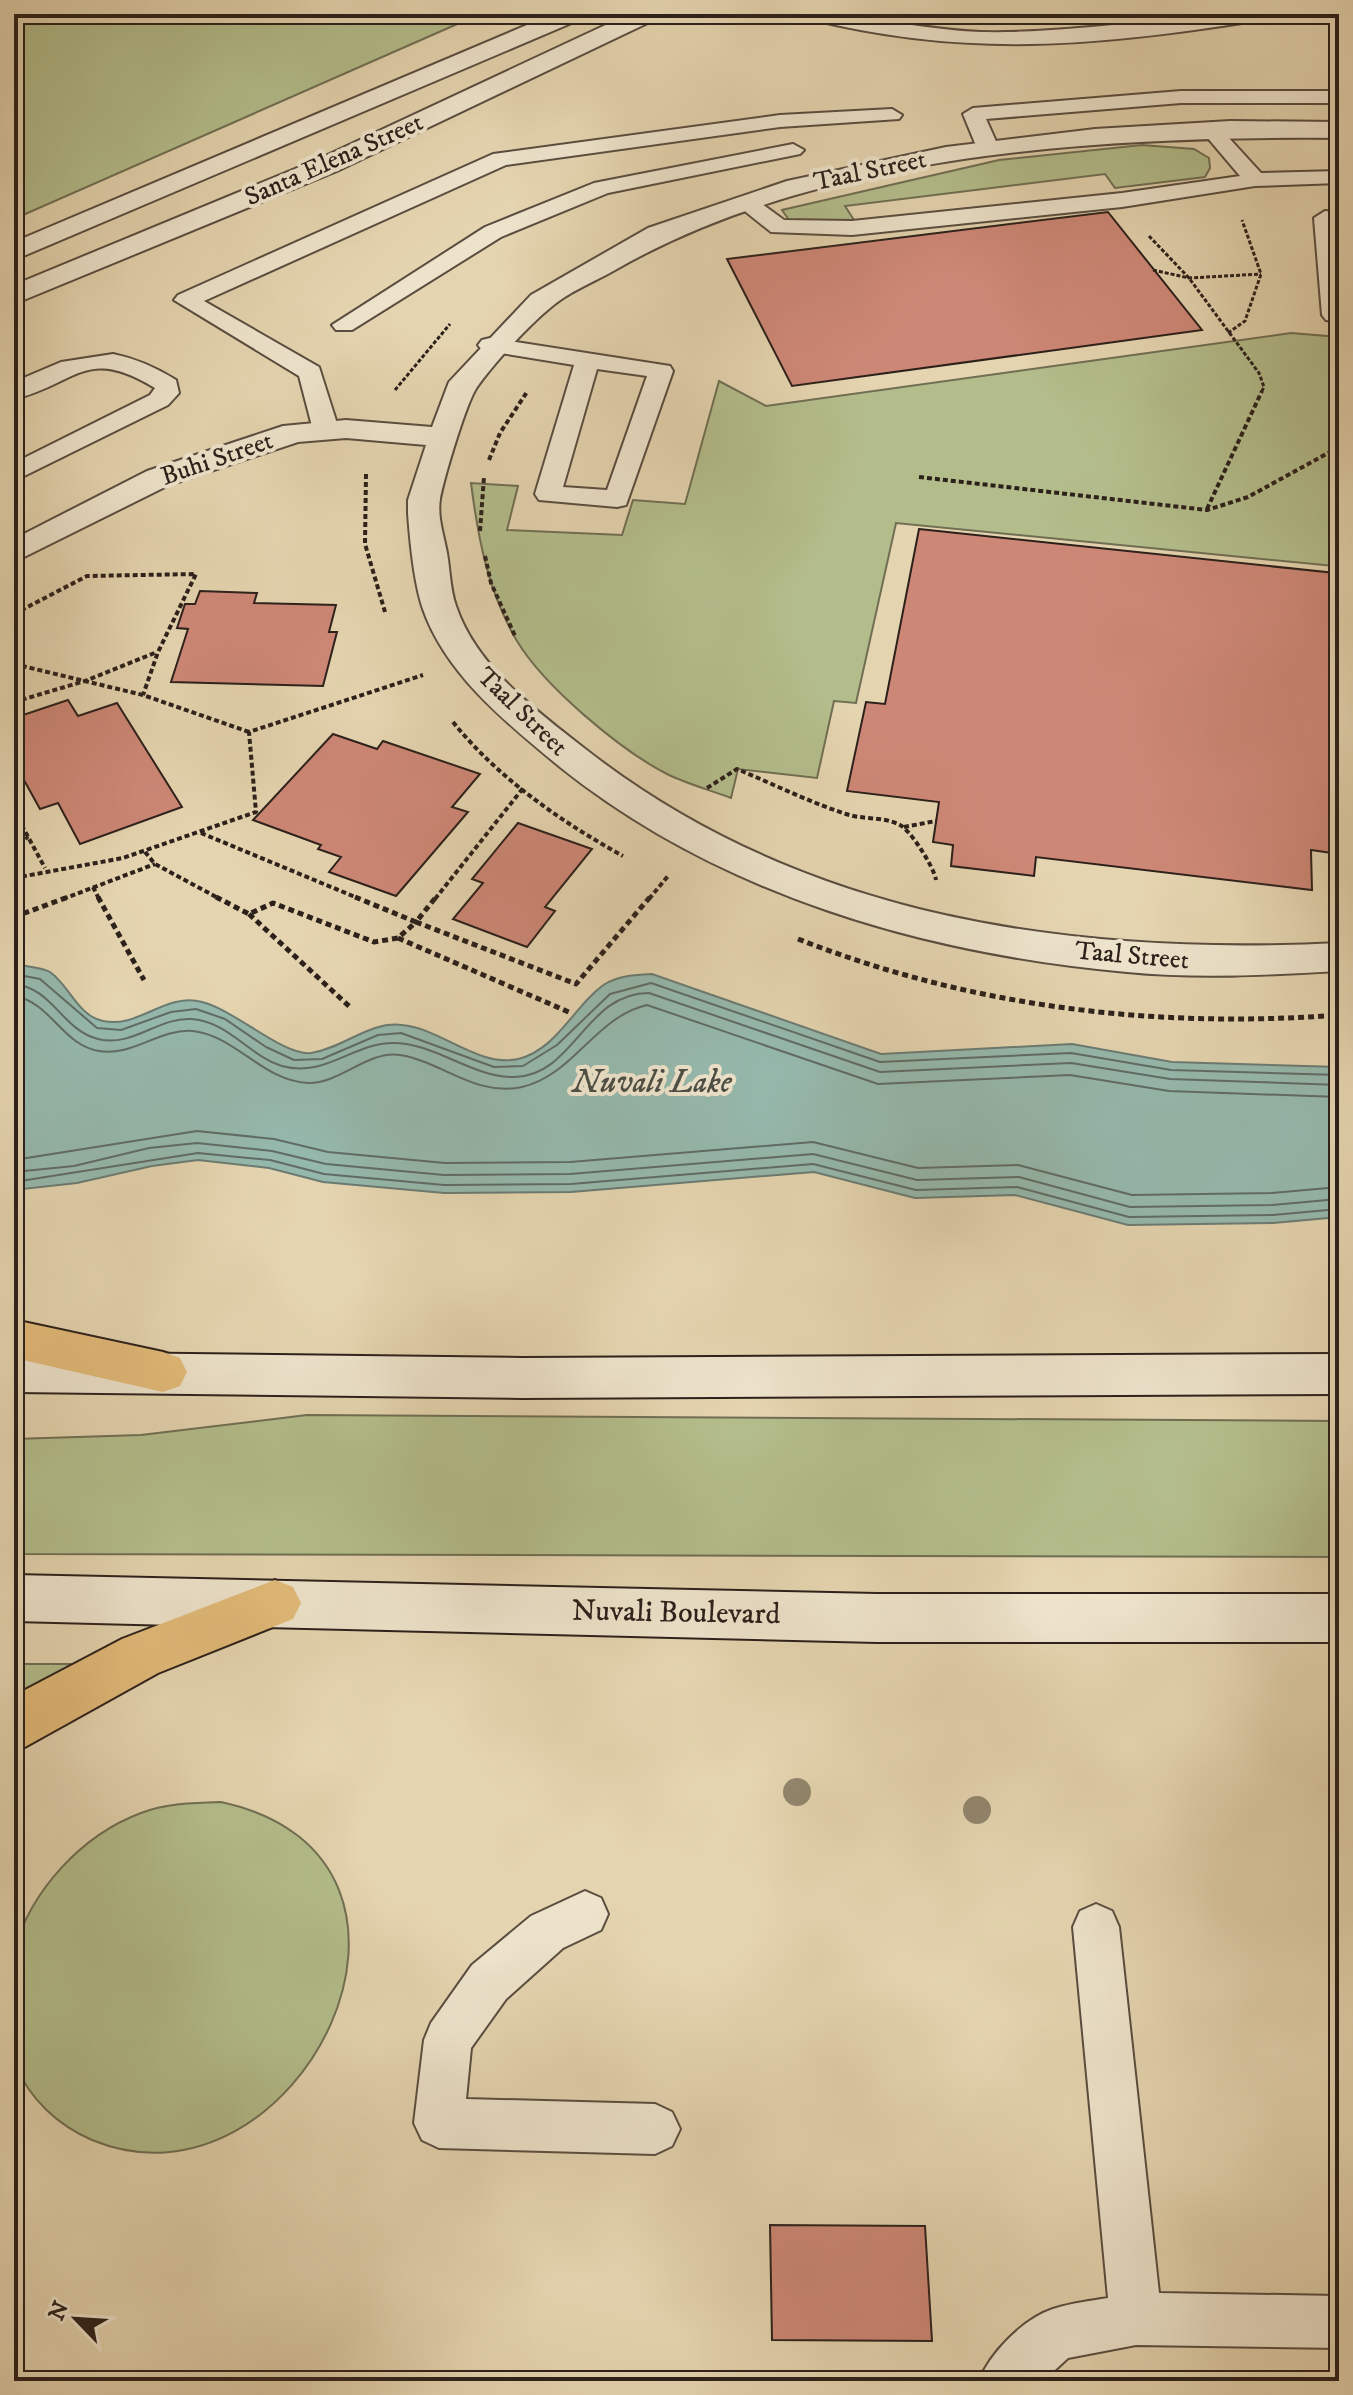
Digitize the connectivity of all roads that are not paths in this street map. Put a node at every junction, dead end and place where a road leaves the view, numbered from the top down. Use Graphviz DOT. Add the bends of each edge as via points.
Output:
graph roads {
  1 [pos="573,14"];
  2 [pos="648,14"];
  3 [pos="818,14"];
  4 [pos="1160,14"];
  5 [pos="1255,14"];
  6 [pos="1124,32"];
  7 [pos="1339,97"];
  8 [pos="892,115"];
  9 [pos="780,121"];
  10 [pos="1211,130"];
  11 [pos="1339,130"];
  12 [pos="282,139"];
  13 [pos="988,148"];
  14 [pos="793,150"];
  15 [pos="328,165"];
  16 [pos="1339,177"];
  17 [pos="1255,180"];
  18 [pos="815,182"];
  19 [pos="747,204"];
  20 [pos="1339,219"];
  21 [pos="14,252"];
  22 [pos="14,295"];
  23 [pos="1339,315"];
  24 [pos="344,325"];
  25 [pos="490,345"];
  26 [pos="587,361"];
  27 [pos="14,392"];
  28 [pos="326,430"];
  29 [pos="437,437"];
  30 [pos="14,473"];
  31 [pos="14,552"];
  32 [pos="1339,957"];
  33 [pos="14,1339"];
  34 [pos="14,1372"];
  35 [pos="163,1372"];
  36 [pos="1339,1374"];
  37 [pos="14,1598"];
  38 [pos="275,1603"];
  39 [pos="1339,1618"];
  40 [pos="14,1728"];
  41 [pos="585,1914"];
  42 [pos="1096,1927"];
  43 [pos="655,2129"];
  44 [pos="1136,2319"];
  45 [pos="1339,2322"];
  46 [pos="1005,2381"];
  1 -- 12 [label="street, Santa Elena Street"];
  2 -- 15 [label="street, Santa Elena Street"];
  3 -- 6 [label="street" via="879,30 976,40"];
  4 -- 6 [label="street"];
  5 -- 6 [label="street"];
  7 -- 13 [label="lane" via="1181,97 973,114"];
  8 -- 9 [label="lane"];
  9 -- 14 [label="lane"];
  9 -- 28 [label="lane" via="501,159 186,300 310,372"];
  10 -- 11 [label="street, Taal Street"];
  10 -- 13 [label="street, Taal Street"];
  10 -- 17 [label="lane"];
  12 -- 15 [label="street"];
  12 -- 21 [label="street, Santa Elena Street"];
  13 -- 18 [label="street, Taal Street"];
  14 -- 18 [label="lane"];
  14 -- 24 [label="lane" via="602,188 493,232"];
  15 -- 22 [label="street, Santa Elena Street"];
  16 -- 17 [label="lane"];
  17 -- 19 [label="lane" via="1122,200 852,228 779,227"];
  18 -- 19 [label="street, Taal Street"];
  19 -- 25 [label="street, Taal Street" via="648,238 570,278"];
  20 -- 23 [label="lane" via="1325,218 1334,315"];
  25 -- 26 [label="lane"];
  25 -- 29 [label="street, Taal Street" via="456,390"];
  26 -- 26 [label="lane" via="548,494 617,499 661,371"];
  27 -- 30 [label="lane" via="71,365 101,360 128,364 167,385 159,400"];
  28 -- 29 [label="street, Buhi Street"];
  28 -- 31 [label="street, Buhi Street" via="294,433 158,478"];
  29 -- 32 [label="street, Taal Street" via="423,502 439,608 488,684 558,749 648,815 765,874 827,897 997,940 1189,963"];
  33 -- 35 [label="main road"];
  34 -- 35 [label="street"];
  35 -- 36 [label="street" via="522,1378"];
  37 -- 38 [label="street, Nuvali Boulevard"];
  38 -- 39 [label="street, Nuvali Boulevard" via="877,1618"];
  38 -- 40 [label="main road" via="111,1669"];
  41 -- 43 [label="lane" via="547,1932 480,1993 448,2040 439,2123"];
  42 -- 44 [label="lane"];
  44 -- 45 [label="lane"];
  44 -- 46 [label="lane" via="1055,2334"];
}
